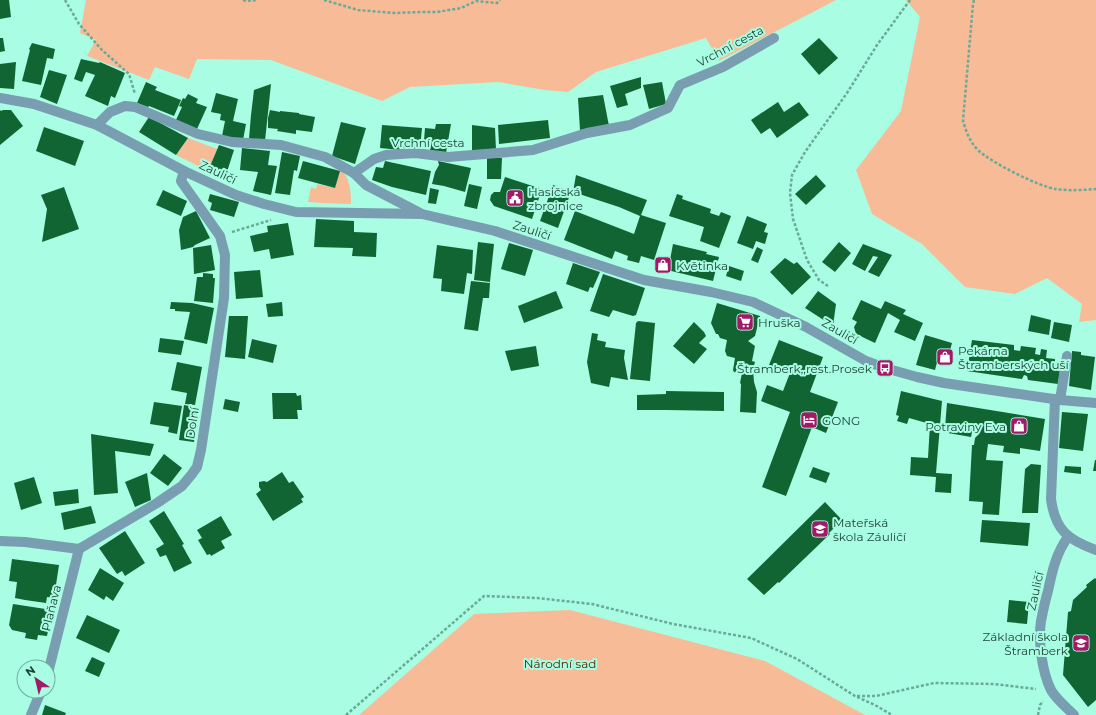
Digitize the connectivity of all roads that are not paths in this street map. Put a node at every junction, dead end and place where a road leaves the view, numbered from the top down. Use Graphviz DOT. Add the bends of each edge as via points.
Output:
graph roads {
  1 [pos="774,38"];
  2 [pos="0,98"];
  3 [pos="97,125"];
  4 [pos="184,171"];
  5 [pos="354,173"];
  6 [pos="422,214"];
  7 [pos="1067,356"];
  8 [pos="1057,400"];
  9 [pos="1096,403"];
  10 [pos="1068,537"];
  11 [pos="0,541"];
  12 [pos="79,549"];
  13 [pos="1096,550"];
  14 [pos="52,659"];
  15 [pos="38,699"];
  16 [pos="31,715"];
  17 [pos="1074,715"];
  1 -- 5 [label="street, Vrchní cesta" via="723,67 680,85 668,108 630,125 587,133 533,150 448,157 415,153 386,155 374,159"];
  2 -- 3 [label="street, Zauličí" via="34,104"];
  3 -- 4 [label="street, Zauličí"];
  3 -- 5 [label="street" via="110,112 125,106 198,134 232,142 281,145 326,157"];
  4 -- 6 [label="street, Zauličí" via="236,195 296,212"];
  4 -- 12 [label="street, Dolní" via="181,181 220,236 224,255 224,298 197,467 182,486"];
  5 -- 6 [label="street" via="366,184"];
  6 -- 8 [label="street, Zauličí" via="495,231 644,280 753,302 806,326 866,361 917,378"];
  7 -- 8 [label="street"];
  8 -- 9 [label="street, Zauličí"];
  8 -- 10 [label="street" via="1051,499 1057,523"];
  10 -- 13 [label="street"];
  10 -- 17 [label="street, Zauličí" via="1054,563 1041,623 1040,649 1043,667 1052,691"];
  11 -- 12 [label="street"];
  12 -- 14 [label="street, Plaňava"];
  15 -- 16 [label="street"];
}
